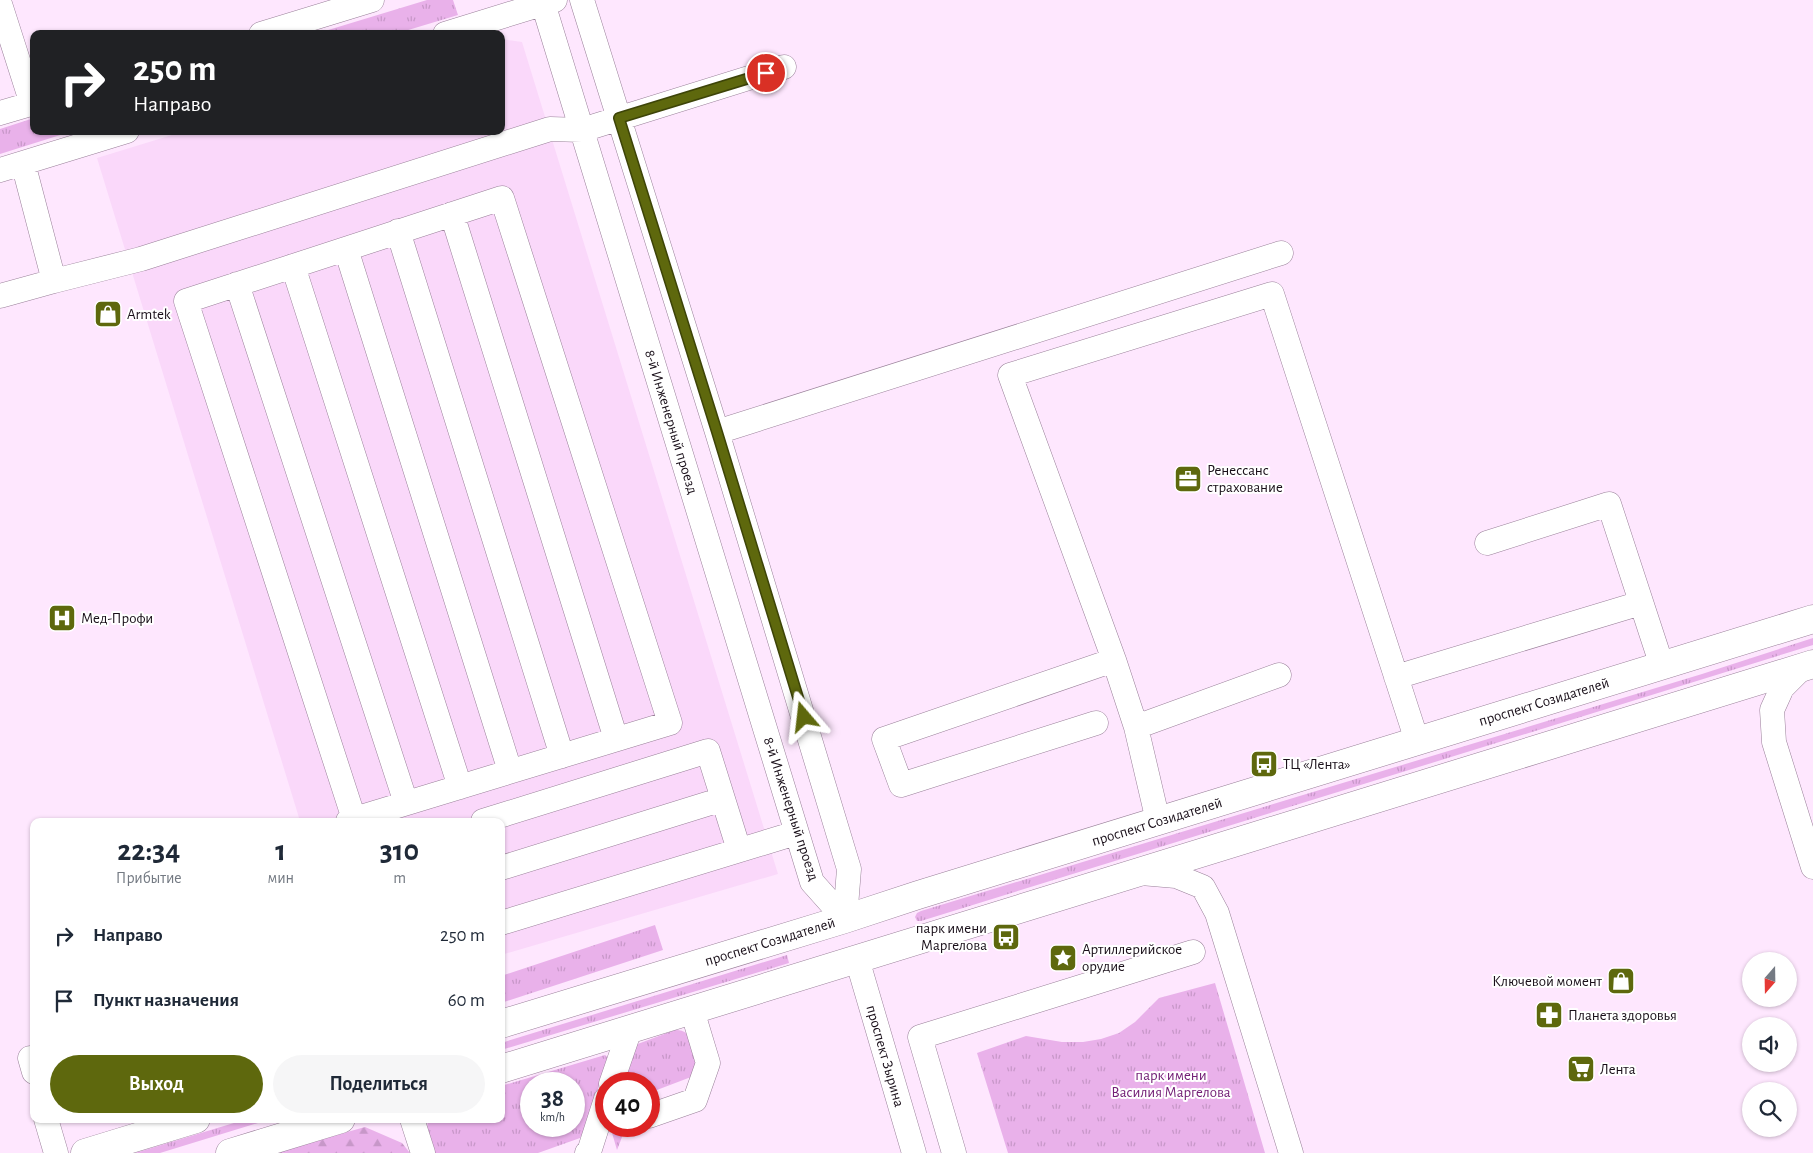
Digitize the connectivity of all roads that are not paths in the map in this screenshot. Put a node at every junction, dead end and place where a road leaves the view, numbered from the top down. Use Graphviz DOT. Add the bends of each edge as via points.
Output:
graph roads {
  1 [pos="372,0"];
  2 [pos="582,0"];
  3 [pos="546,1"];
  4 [pos="0,4"];
  5 [pos="274,30"];
  6 [pos="457,30"];
  7 [pos="784,67"];
  8 [pos="30,94"];
  9 [pos="30,104"];
  10 [pos="0,113"];
  11 [pos="619,118"];
  12 [pos="582,130"];
  13 [pos="114,135"];
  14 [pos="23,163"];
  15 [pos="0,170"];
  16 [pos="452,214"];
  17 [pos="398,231"];
  18 [pos="346,249"];
  19 [pos="1281,253"];
  20 [pos="293,266"];
  21 [pos="54,282"];
  22 [pos="237,284"];
  23 [pos="0,296"];
  24 [pos="717,432"];
  25 [pos="1487,543"];
  26 [pos="1642,603"];
  27 [pos="1813,619"];
  28 [pos="1114,660"];
  29 [pos="1662,666"];
  30 [pos="1808,666"];
  31 [pos="1279,675"];
  32 [pos="1396,677"];
  33 [pos="1096,723"];
  34 [pos="1136,727"];
  35 [pos="616,739"];
  36 [pos="1417,741"];
  37 [pos="562,756"];
  38 [pos="510,771"];
  39 [pos="460,787"];
  40 [pos="723,799"];
  41 [pos="406,803"];
  42 [pos="350,818"];
  43 [pos="357,818"];
  44 [pos="493,818"];
  45 [pos="1158,821"];
  46 [pos="796,833"];
  47 [pos="739,850"];
  48 [pos="505,867"];
  49 [pos="1813,867"];
  50 [pos="1134,873"];
  51 [pos="845,920"];
  52 [pos="505,922"];
  53 [pos="1193,952"];
  54 [pos="857,959"];
  55 [pos="692,1010"];
  56 [pos="505,1023"];
  57 [pos="630,1029"];
  58 [pos="505,1068"];
  59 [pos="615,1072"];
  60 [pos="660,1112"];
  61 [pos="47,1123"];
  62 [pos="183,1123"];
  63 [pos="328,1123"];
  64 [pos="413,1123"];
  65 [pos="595,1131"];
  66 [pos="56,1153"];
  67 [pos="86,1153"];
  68 [pos="230,1153"];
  69 [pos="423,1153"];
  70 [pos="587,1153"];
  71 [pos="914,1153"];
  72 [pos="954,1153"];
  73 [pos="1290,1153"];
  1 -- 5 [label="street"];
  2 -- 11 [label="street"];
  3 -- 6 [label="street"];
  3 -- 12 [label="street, 8-й Инженерный проезд"];
  4 -- 8 [label="street"];
  7 -- 11 [label="street"];
  9 -- 10 [label="street"];
  11 -- 12 [label="street"];
  11 -- 24 [label="street"];
  12 -- 21 [label="street" via="550,129 141,259"];
  12 -- 46 [label="street, 8-й Инженерный проезд"];
  13 -- 14 [label="street"];
  14 -- 15 [label="street"];
  14 -- 21 [label="street"];
  16 -- 17 [label="street"];
  16 -- 35 [label="street"];
  16 -- 35 [label="street" via="502,198 670,723"];
  17 -- 18 [label="street"];
  17 -- 37 [label="street"];
  18 -- 20 [label="street"];
  18 -- 38 [label="street"];
  19 -- 24 [label="street"];
  20 -- 22 [label="street"];
  20 -- 39 [label="street"];
  21 -- 23 [label="street"];
  22 -- 41 [label="street"];
  22 -- 42 [label="street" via="186,301"];
  24 -- 51 [label="street" via="849,869"];
  25 -- 26 [label="street" via="1609,504"];
  26 -- 29 [label="street"];
  26 -- 32 [label="street"];
  27 -- 29 [label="main road, проспект Созидателей"];
  28 -- 32 [label="street" via="1010,375 1272,294"];
  28 -- 33 [label="street" via="884,739 901,785"];
  28 -- 34 [label="street"];
  29 -- 36 [label="main road, проспект Созидателей"];
  30 -- 49 [label="street" via="1782,688 1772,710 1774,742"];
  30 -- 50 [label="main road"];
  31 -- 34 [label="street"];
  32 -- 36 [label="street"];
  34 -- 45 [label="street"];
  35 -- 37 [label="street"];
  36 -- 45 [label="main road, проспект Созидателей"];
  37 -- 38 [label="street"];
  38 -- 39 [label="street"];
  39 -- 41 [label="street"];
  40 -- 44 [label="street" via="708,751"];
  40 -- 47 [label="street"];
  40 -- 48 [label="street"];
  41 -- 43 [label="street"];
  45 -- 51 [label="main road, проспект Созидателей"];
  46 -- 47 [label="street"];
  46 -- 51 [label="street, 8-й Инженерный проезд" via="812,882"];
  47 -- 52 [label="street"];
  50 -- 54 [label="main road"];
  50 -- 73 [label="street" via="1176,876 1203,887 1217,912"];
  51 -- 54 [label="main road"];
  51 -- 56 [label="main road, проспект Созидателей"];
  53 -- 72 [label="street" via="920,1037"];
  54 -- 55 [label="main road"];
  54 -- 71 [label="street, проспект Зырина"];
  55 -- 57 [label="main road"];
  55 -- 60 [label="street" via="708,1063 695,1100"];
  57 -- 58 [label="main road"];
  57 -- 59 [label="street"];
  61 -- 66 [label="street"];
  62 -- 67 [label="main road"];
  63 -- 68 [label="main road"];
  64 -- 69 [label="street"];
  65 -- 70 [label="street"];
}
